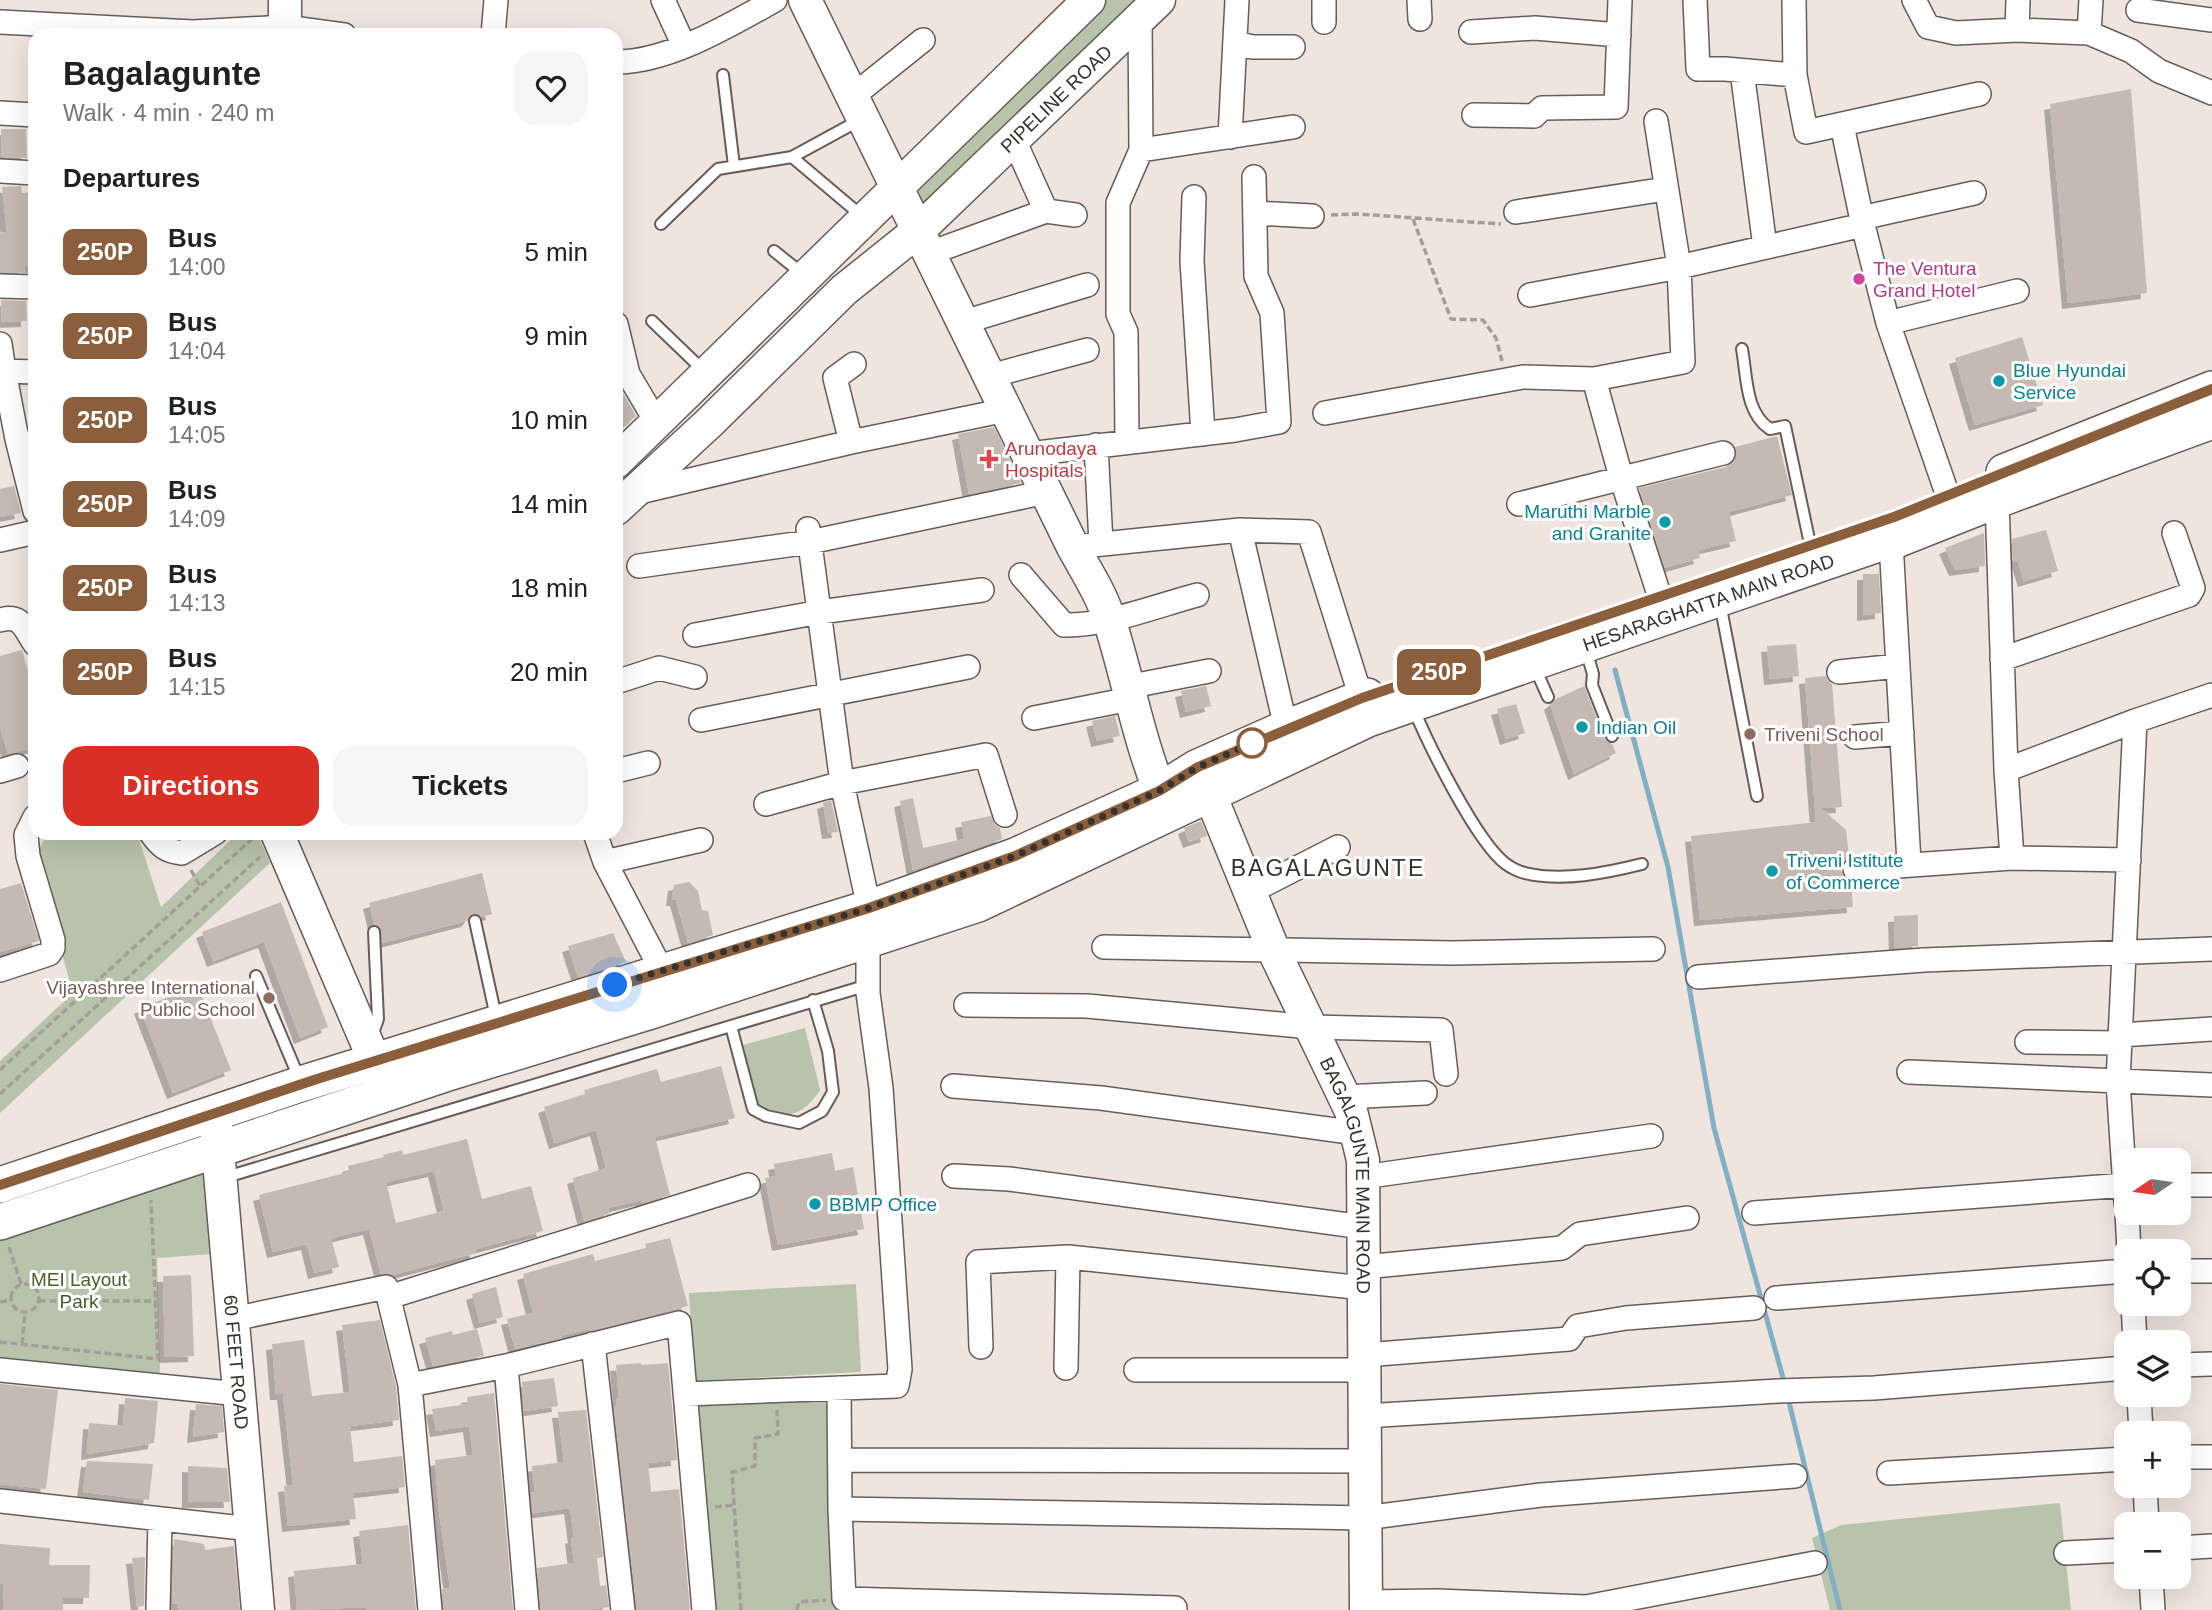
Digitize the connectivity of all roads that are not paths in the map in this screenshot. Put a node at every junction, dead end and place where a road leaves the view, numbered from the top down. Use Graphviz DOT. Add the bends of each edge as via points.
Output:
graph roads {
  1 [pos="496,0"];
  2 [pos="663,0"];
  3 [pos="775,0"];
  4 [pos="805,0"];
  5 [pos="1092,0"];
  6 [pos="1237,0"];
  7 [pos="1620,0"];
  8 [pos="1695,0"];
  9 [pos="1794,0"];
  10 [pos="1914,0"];
  11 [pos="2018,0"];
  12 [pos="2091,0"];
  13 [pos="1149,6"];
  14 [pos="2138,10"];
  15 [pos="2212,20"];
  16 [pos="285,21"];
  17 [pos="0,22"];
  18 [pos="115,28"];
  19 [pos="226,28"];
  20 [pos="314,28"];
  21 [pos="494,28"];
  22 [pos="2017,30"];
  23 [pos="1471,32"];
  24 [pos="2089,33"];
  25 [pos="1619,35"];
  26 [pos="923,40"];
  27 [pos="1235,43"];
  28 [pos="684,46"];
  29 [pos="1293,47"];
  30 [pos="623,62"];
  31 [pos="1742,71"];
  32 [pos="723,75"];
  33 [pos="1795,75"];
  34 [pos="2212,93"];
  35 [pos="1979,94"];
  36 [pos="858,107"];
  37 [pos="0,113"];
  38 [pos="28,115"];
  39 [pos="1474,116"];
  40 [pos="1656,121"];
  41 [pos="1842,125"];
  42 [pos="1293,127"];
  43 [pos="1230,137"];
  44 [pos="1014,140"];
  45 [pos="1141,150"];
  46 [pos="792,157"];
  47 [pos="734,166"];
  48 [pos="0,171"];
  49 [pos="28,173"];
  50 [pos="1254,177"];
  51 [pos="898,187"];
  52 [pos="1666,189"];
  53 [pos="1974,193"];
  54 [pos="1194,197"];
  55 [pos="1045,211"];
  56 [pos="1516,212"];
  57 [pos="1255,213"];
  58 [pos="1074,215"];
  59 [pos="1312,216"];
  60 [pos="865,219"];
  61 [pos="1862,222"];
  62 [pos="661,224"];
  63 [pos="925,242"];
  64 [pos="1766,247"];
  65 [pos="774,251"];
  66 [pos="1679,267"];
  67 [pos="806,277"];
  68 [pos="1087,285"];
  69 [pos="0,286"];
  70 [pos="28,287"];
  71 [pos="2017,291"];
  72 [pos="1530,295"];
  73 [pos="652,321"];
  74 [pos="964,323"];
  75 [pos="1888,323"];
  76 [pos="0,344"];
  77 [pos="1742,349"];
  78 [pos="1087,350"];
  79 [pos="623,353"];
  80 [pos="854,364"];
  81 [pos="4,371"];
  82 [pos="28,372"];
  83 [pos="707,374"];
  84 [pos="990,376"];
  85 [pos="1594,379"];
  86 [pos="2212,389"];
  87 [pos="1006,410"];
  88 [pos="1325,413"];
  89 [pos="2212,421"];
  90 [pos="657,423"];
  91 [pos="1203,433"];
  92 [pos="17,439"];
  93 [pos="851,442"];
  94 [pos="1127,442"];
  95 [pos="1096,445"];
  96 [pos="1724,453"];
  97 [pos="1028,454"];
  98 [pos="623,455"];
  99 [pos="1622,477"];
  100 [pos="28,484"];
  101 [pos="1995,488"];
  102 [pos="1046,492"];
  103 [pos="1948,496"];
  104 [pos="623,502"];
  105 [pos="1519,504"];
  106 [pos="1240,530"];
  107 [pos="2174,533"];
  108 [pos="28,534"];
  109 [pos="809,536"];
  110 [pos="0,540"];
  111 [pos="1891,542"];
  112 [pos="1810,544"];
  113 [pos="1087,546"];
  114 [pos="639,566"];
  115 [pos="1021,575"];
  116 [pos="982,590"];
  117 [pos="1197,595"];
  118 [pos="1719,597"];
  119 [pos="1663,606"];
  120 [pos="820,612"];
  121 [pos="1109,619"];
  122 [pos="0,620"];
  123 [pos="28,634"];
  124 [pos="695,635"];
  125 [pos="1584,644"];
  126 [pos="2002,659"];
  127 [pos="1533,662"];
  128 [pos="1898,666"];
  129 [pos="968,667"];
  130 [pos="1209,671"];
  131 [pos="1839,672"];
  132 [pos="695,677"];
  133 [pos="623,679"];
  134 [pos="1128,693"];
  135 [pos="831,695"];
  136 [pos="2212,695"];
  137 [pos="1548,697"];
  138 [pos="1412,704"];
  139 [pos="1365,708"];
  140 [pos="1034,718"];
  141 [pos="701,720"];
  142 [pos="2135,721"];
  143 [pos="1286,728"];
  144 [pos="1902,733"];
  145 [pos="1612,736"];
  146 [pos="1854,737"];
  147 [pos="648,763"];
  148 [pos="623,769"];
  149 [pos="2006,770"];
  150 [pos="1204,781"];
  151 [pos="842,783"];
  152 [pos="1757,796"];
  153 [pos="1165,803"];
  154 [pos="766,804"];
  155 [pos="1005,815"];
  156 [pos="28,831"];
  157 [pos="156,840"];
  158 [pos="203,840"];
  159 [pos="280,840"];
  160 [pos="597,840"];
  161 [pos="701,840"];
  162 [pos="1338,848"];
  163 [pos="2012,858"];
  164 [pos="2129,860"];
  165 [pos="605,862"];
  166 [pos="1909,863"];
  167 [pos="1642,864"];
  168 [pos="1855,869"];
  169 [pos="1250,892"];
  170 [pos="475,921"];
  171 [pos="869,923"];
  172 [pos="374,932"];
  173 [pos="1104,947"];
  174 [pos="1653,949"];
  175 [pos="2212,949"];
  176 [pos="1274,951"];
  177 [pos="2124,951"];
  178 [pos="0,970"];
  179 [pos="662,971"];
  180 [pos="256,976"];
  181 [pos="1698,977"];
  182 [pos="868,985"];
  183 [pos="813,1000"];
  184 [pos="966,1005"];
  185 [pos="498,1022"];
  186 [pos="731,1026"];
  187 [pos="1311,1027"];
  188 [pos="2212,1030"];
  189 [pos="2120,1039"];
  190 [pos="2027,1042"];
  191 [pos="371,1054"];
  192 [pos="1909,1072"];
  193 [pos="1446,1074"];
  194 [pos="2118,1082"];
  195 [pos="301,1084"];
  196 [pos="953,1086"];
  197 [pos="2212,1086"];
  198 [pos="388,1093"];
  199 [pos="1425,1093"];
  200 [pos="1345,1097"];
  201 [pos="215,1115"];
  202 [pos="1357,1133"];
  203 [pos="1651,1136"];
  204 [pos="2123,1148"];
  205 [pos="219,1165"];
  206 [pos="954,1176"];
  207 [pos="1363,1177"];
  208 [pos="0,1185"];
  209 [pos="748,1185"];
  210 [pos="2191,1185"];
  211 [pos="2212,1185"];
  212 [pos="2114,1192"];
  213 [pos="1754,1213"];
  214 [pos="1687,1218"];
  215 [pos="0,1222"];
  216 [pos="1363,1227"];
  217 [pos="1068,1257"];
  218 [pos="2191,1271"];
  219 [pos="2212,1271"];
  220 [pos="2114,1272"];
  221 [pos="1364,1278"];
  222 [pos="389,1297"];
  223 [pos="1776,1298"];
  224 [pos="1754,1308"];
  225 [pos="233,1319"];
  226 [pos="593,1344"];
  227 [pos="981,1347"];
  228 [pos="1365,1362"];
  229 [pos="2212,1364"];
  230 [pos="2191,1365"];
  231 [pos="506,1366"];
  232 [pos="1066,1368"];
  233 [pos="2114,1369"];
  234 [pos="0,1370"];
  235 [pos="1136,1370"];
  236 [pos="410,1385"];
  237 [pos="839,1388"];
  238 [pos="239,1394"];
  239 [pos="685,1394"];
  240 [pos="1365,1416"];
  241 [pos="2191,1457"];
  242 [pos="2212,1457"];
  243 [pos="840,1460"];
  244 [pos="2114,1460"];
  245 [pos="1365,1461"];
  246 [pos="1889,1473"];
  247 [pos="1795,1476"];
  248 [pos="0,1501"];
  249 [pos="840,1509"];
  250 [pos="1366,1518"];
  251 [pos="160,1519"];
  252 [pos="251,1529"];
  253 [pos="2212,1546"];
  254 [pos="2191,1547"];
  255 [pos="2114,1551"];
  256 [pos="2066,1553"];
  257 [pos="1815,1563"];
  258 [pos="2152,1589"];
  259 [pos="1366,1606"];
  260 [pos="1175,1608"];
  261 [pos="158,1610"];
  262 [pos="258,1610"];
  263 [pos="430,1610"];
  264 [pos="527,1610"];
  265 [pos="623,1610"];
  266 [pos="704,1610"];
  267 [pos="2153,1610"];
  1 -- 21 [label="street"];
  2 -- 28 [label="street"];
  3 -- 28 [label="street"];
  4 -- 36 [label="street"];
  5 -- 13 [label="street" via="905,183 925,217"];
  5 -- 51 [label="street"];
  6 -- 27 [label="street"];
  7 -- 25 [label="street"];
  8 -- 31 [label="street" via="1698,69"];
  9 -- 33 [label="street"];
  10 -- 22 [label="street" via="1928,27 1956,33"];
  11 -- 22 [label="street"];
  12 -- 24 [label="street"];
  13 -- 44 [label="street, PIPELINE ROAD"];
  13 -- 45 [label="street"];
  14 -- 15 [label="street"];
  16 -- 19 [label="street"];
  16 -- 20 [label="street"];
  17 -- 18 [label="street"];
  22 -- 24 [label="street"];
  23 -- 25 [label="street" via="1535,28"];
  24 -- 34 [label="street"];
  25 -- 39 [label="street" via="1616,107 1542,108 1534,116"];
  26 -- 36 [label="street"];
  27 -- 29 [label="street"];
  27 -- 43 [label="street"];
  28 -- 30 [label="street"];
  31 -- 33 [label="street"];
  31 -- 64 [label="street"];
  32 -- 47 [label="lane"];
  33 -- 41 [label="street" via="1807,132"];
  35 -- 41 [label="street"];
  36 -- 46 [label="lane"];
  36 -- 51 [label="street"];
  37 -- 38 [label="street"];
  40 -- 52 [label="street"];
  41 -- 61 [label="street"];
  42 -- 43 [label="street"];
  43 -- 45 [label="street"];
  44 -- 55 [label="street"];
  44 -- 63 [label="street, PIPELINE ROAD" via="954,197"];
  45 -- 94 [label="street" via="1118,203 1118,314 1126,332"];
  46 -- 47 [label="lane"];
  46 -- 60 [label="lane"];
  47 -- 62 [label="lane" via="718,169"];
  48 -- 49 [label="street"];
  50 -- 57 [label="street"];
  51 -- 60 [label="street"];
  51 -- 63 [label="street"];
  52 -- 56 [label="street"];
  52 -- 66 [label="street"];
  53 -- 61 [label="street"];
  54 -- 91 [label="street" via="1192,261"];
  55 -- 58 [label="street"];
  55 -- 63 [label="street"];
  57 -- 59 [label="street"];
  57 -- 91 [label="street" via="1256,276 1272,313 1279,422"];
  60 -- 67 [label="street"];
  61 -- 64 [label="street"];
  61 -- 75 [label="street"];
  63 -- 74 [label="street"];
  63 -- 104 [label="street, PIPELINE ROAD" via="844,289"];
  64 -- 66 [label="street"];
  65 -- 67 [label="lane"];
  66 -- 72 [label="street"];
  66 -- 85 [label="street" via="1683,362"];
  67 -- 83 [label="street"];
  68 -- 74 [label="street"];
  69 -- 70 [label="street"];
  71 -- 75 [label="street"];
  73 -- 83 [label="lane"];
  74 -- 84 [label="street"];
  75 -- 103 [label="street"];
  76 -- 81 [label="street"];
  77 -- 112 [label="lane" via="1751,407 1770,429 1785,426"];
  78 -- 84 [label="street"];
  79 -- 90 [label="street" via="628,374"];
  80 -- 93 [label="street" via="835,378"];
  81 -- 82 [label="street"];
  81 -- 92 [label="street"];
  83 -- 90 [label="street"];
  84 -- 87 [label="street"];
  85 -- 88 [label="street" via="1523,377"];
  85 -- 99 [label="street"];
  86 -- 101 [label="main road, HESARAGHATTA MAIN ROAD"];
  87 -- 93 [label="street"];
  87 -- 97 [label="street"];
  89 -- 101 [label="main road, HESARAGHATTA MAIN ROAD"];
  90 -- 98 [label="street"];
  91 -- 94 [label="street"];
  92 -- 100 [label="street"];
  93 -- 104 [label="street"];
  94 -- 95 [label="street"];
  95 -- 97 [label="street"];
  95 -- 113 [label="street"];
  96 -- 99 [label="street"];
  97 -- 102 [label="street"];
  99 -- 105 [label="street"];
  99 -- 119 [label="street"];
  101 -- 103 [label="main road, HESARAGHATTA MAIN ROAD"];
  101 -- 111 [label="main road, HESARAGHATTA MAIN ROAD"];
  101 -- 126 [label="street"];
  102 -- 109 [label="street"];
  102 -- 113 [label="street"];
  103 -- 112 [label="main road, HESARAGHATTA MAIN ROAD"];
  106 -- 113 [label="street"];
  106 -- 139 [label="street" via="1309,532"];
  106 -- 143 [label="street"];
  107 -- 126 [label="street" via="2193,588 2189,595"];
  108 -- 110 [label="street"];
  109 -- 114 [label="street"];
  109 -- 120 [label="street"];
  111 -- 118 [label="main road, HESARAGHATTA MAIN ROAD"];
  111 -- 128 [label="street"];
  112 -- 119 [label="main road, HESARAGHATTA MAIN ROAD"];
  113 -- 121 [label="street"];
  115 -- 121 [label="street" via="1064,625"];
  116 -- 120 [label="street"];
  117 -- 121 [label="street"];
  118 -- 119 [label="main road, HESARAGHATTA MAIN ROAD"];
  118 -- 152 [label="lane"];
  119 -- 125 [label="main road, HESARAGHATTA MAIN ROAD"];
  119 -- 139 [label="main road, HESARAGHATTA MAIN ROAD"];
  120 -- 124 [label="street"];
  120 -- 135 [label="street"];
  121 -- 134 [label="street"];
  122 -- 123 [label="street" via="18,620"];
  125 -- 127 [label="main road, HESARAGHATTA MAIN ROAD"];
  125 -- 145 [label="lane" via="1592,685"];
  126 -- 149 [label="street"];
  127 -- 137 [label="lane"];
  127 -- 138 [label="main road, HESARAGHATTA MAIN ROAD"];
  128 -- 131 [label="street"];
  128 -- 144 [label="street"];
  129 -- 135 [label="street"];
  130 -- 134 [label="street"];
  132 -- 133 [label="street" via="659,668"];
  134 -- 140 [label="street"];
  134 -- 153 [label="street"];
  135 -- 141 [label="street"];
  135 -- 151 [label="street"];
  136 -- 142 [label="street"];
  138 -- 139 [label="main road, HESARAGHATTA MAIN ROAD"];
  138 -- 167 [label="lane" via="1461,802 1505,863 1524,873 1558,876 1609,873"];
  139 -- 143 [label="main road, HESARAGHATTA MAIN ROAD"];
  139 -- 150 [label="main road, HESARAGHATTA MAIN ROAD"];
  142 -- 149 [label="street"];
  142 -- 164 [label="street"];
  143 -- 150 [label="main road, HESARAGHATTA MAIN ROAD"];
  144 -- 146 [label="street"];
  144 -- 166 [label="street"];
  147 -- 148 [label="street"];
  149 -- 163 [label="street"];
  150 -- 153 [label="main road"];
  150 -- 169 [label="street, BAGALGUNTE MAIN ROAD"];
  151 -- 154 [label="street"];
  151 -- 155 [label="street" via="986,755"];
  151 -- 171 [label="street"];
  153 -- 171 [label="main road" via="978,904"];
  156 -- 178 [label="street" via="28,856 53,948 48,954"];
  157 -- 158 [label="street" via="168,851 182,853"];
  159 -- 191 [label="street"];
  160 -- 165 [label="street"];
  161 -- 165 [label="street"];
  162 -- 169 [label="street"];
  163 -- 164 [label="street"];
  163 -- 166 [label="street"];
  164 -- 177 [label="street"];
  165 -- 179 [label="street"];
  166 -- 168 [label="street"];
  169 -- 176 [label="street, BAGALGUNTE MAIN ROAD"];
  170 -- 185 [label="lane"];
  171 -- 179 [label="main road"];
  171 -- 182 [label="street"];
  171 -- 198 [label="main road" via="651,1011"];
  172 -- 191 [label="lane" via="377,1019"];
  173 -- 176 [label="street"];
  174 -- 176 [label="street"];
  175 -- 177 [label="street"];
  176 -- 187 [label="street, BAGALGUNTE MAIN ROAD"];
  177 -- 181 [label="street"];
  177 -- 189 [label="street"];
  179 -- 185 [label="main road"];
  180 -- 195 [label="lane"];
  182 -- 183 [label="lane"];
  182 -- 237 [label="street" via="881,1088 900,1369 897,1386"];
  183 -- 186 [label="lane"];
  183 -- 186 [label="lane" via="834,1091 822,1111 799,1123 753,1110"];
  184 -- 187 [label="street" via="1087,1006"];
  185 -- 191 [label="main road"];
  186 -- 205 [label="lane"];
  187 -- 193 [label="street" via="1441,1030"];
  187 -- 200 [label="street, BAGALGUNTE MAIN ROAD"];
  188 -- 189 [label="street"];
  189 -- 190 [label="street"];
  189 -- 194 [label="street"];
  191 -- 195 [label="main road"];
  191 -- 198 [label="street"];
  192 -- 194 [label="street"];
  194 -- 197 [label="street"];
  194 -- 204 [label="street"];
  195 -- 201 [label="main road"];
  196 -- 202 [label="street" via="1101,1098"];
  198 -- 205 [label="main road"];
  199 -- 200 [label="street"];
  200 -- 202 [label="street, BAGALGUNTE MAIN ROAD"];
  201 -- 205 [label="street, 60 FEET ROAD"];
  201 -- 208 [label="main road"];
  202 -- 207 [label="street, BAGALGUNTE MAIN ROAD"];
  203 -- 207 [label="street"];
  205 -- 215 [label="main road"];
  205 -- 225 [label="street, 60 FEET ROAD"];
  206 -- 216 [label="street" via="1009,1179"];
  207 -- 216 [label="street, BAGALGUNTE MAIN ROAD"];
  209 -- 222 [label="street"];
  210 -- 211 [label="street"];
  212 -- 213 [label="street"];
  214 -- 221 [label="street" via="1580,1234 1562,1248"];
  216 -- 221 [label="street, BAGALGUNTE MAIN ROAD"];
  217 -- 221 [label="street"];
  217 -- 227 [label="street" via="978,1262"];
  217 -- 232 [label="street"];
  218 -- 219 [label="street"];
  220 -- 223 [label="street"];
  221 -- 228 [label="street, BAGALGUNTE MAIN ROAD"];
  222 -- 225 [label="street" via="386,1287"];
  222 -- 236 [label="street"];
  224 -- 228 [label="street" via="1626,1318 1578,1326 1569,1339"];
  225 -- 238 [label="street, 60 FEET ROAD"];
  226 -- 231 [label="street"];
  226 -- 239 [label="street" via="679,1323"];
  226 -- 265 [label="street"];
  228 -- 235 [label="street"];
  228 -- 240 [label="street, BAGALGUNTE MAIN ROAD"];
  229 -- 230 [label="street"];
  231 -- 236 [label="street"];
  231 -- 264 [label="street"];
  233 -- 240 [label="street" via="1874,1388"];
  234 -- 238 [label="street"];
  236 -- 263 [label="street"];
  237 -- 239 [label="street"];
  237 -- 243 [label="street"];
  238 -- 252 [label="street, 60 FEET ROAD"];
  239 -- 266 [label="street"];
  240 -- 245 [label="street, BAGALGUNTE MAIN ROAD"];
  241 -- 242 [label="street"];
  243 -- 245 [label="street"];
  243 -- 249 [label="street"];
  244 -- 246 [label="street"];
  245 -- 250 [label="street, BAGALGUNTE MAIN ROAD"];
  247 -- 250 [label="street" via="1541,1495"];
  248 -- 251 [label="street"];
  249 -- 250 [label="street"];
  249 -- 260 [label="street" via="844,1599"];
  250 -- 259 [label="street, BAGALGUNTE MAIN ROAD"];
  251 -- 252 [label="street"];
  251 -- 261 [label="street"];
  252 -- 262 [label="street, 60 FEET ROAD"];
  253 -- 254 [label="street"];
  255 -- 256 [label="street"];
  257 -- 259 [label="street" via="1586,1607 1437,1601"];
  258 -- 267 [label="street"];
}
